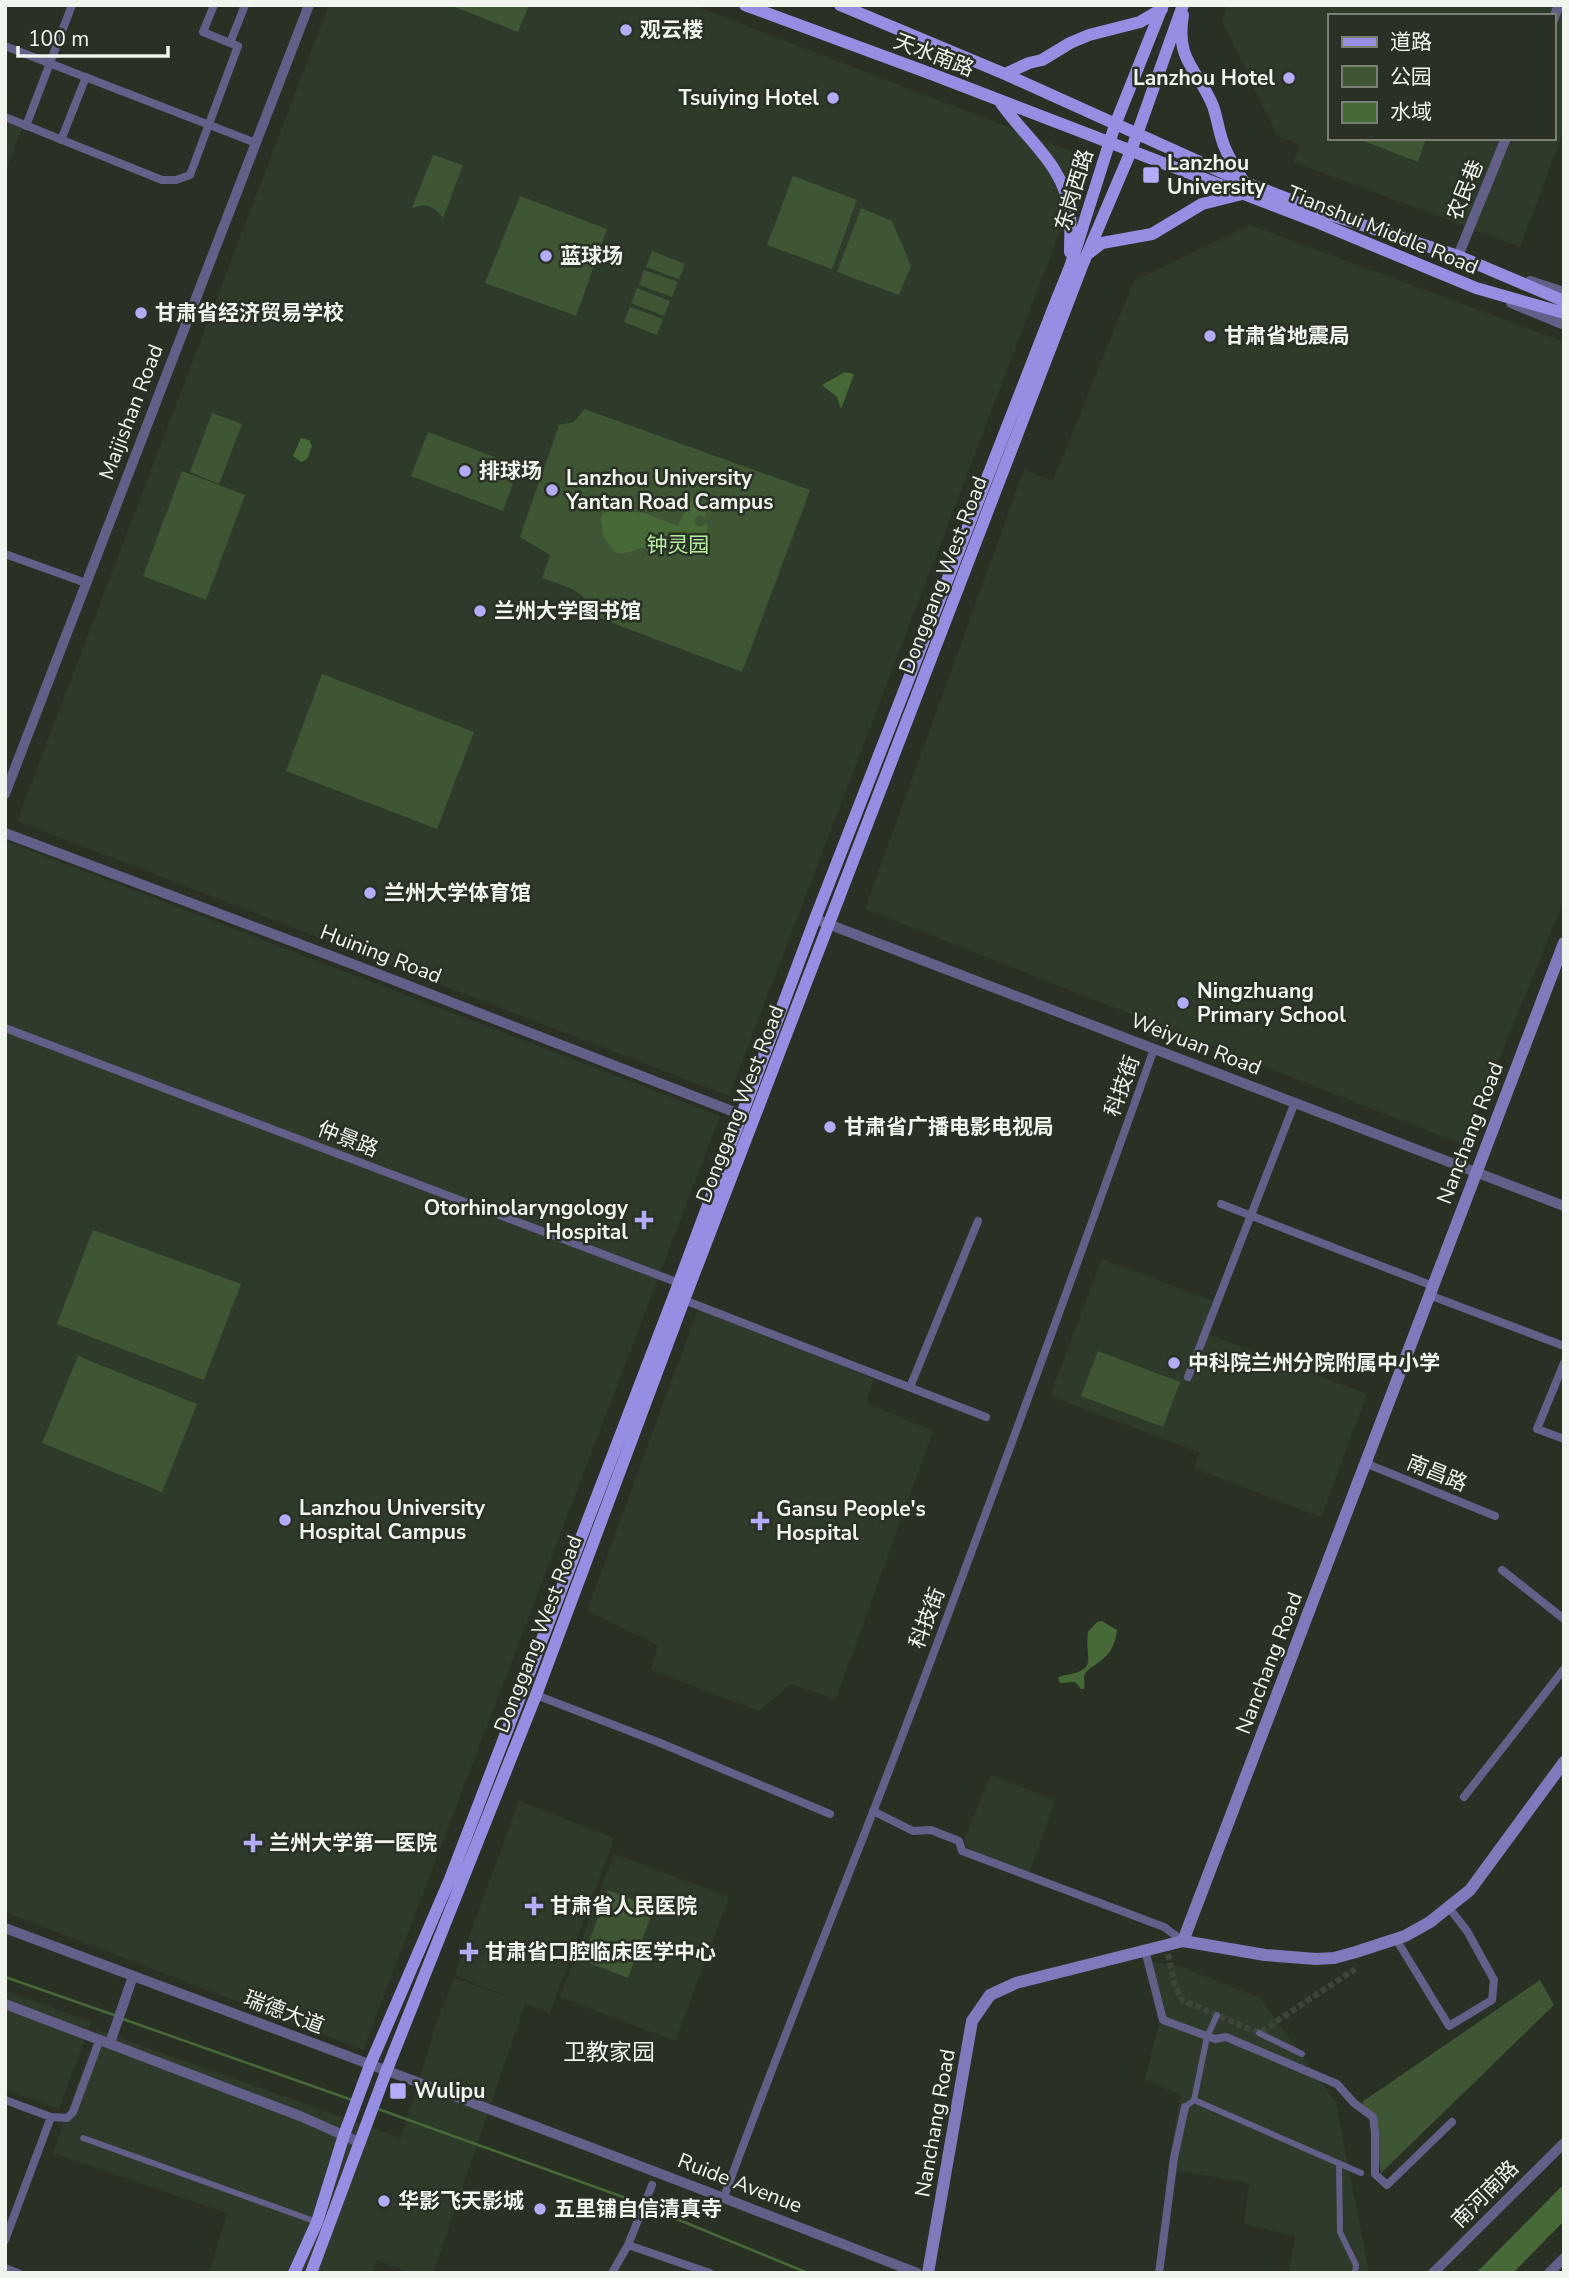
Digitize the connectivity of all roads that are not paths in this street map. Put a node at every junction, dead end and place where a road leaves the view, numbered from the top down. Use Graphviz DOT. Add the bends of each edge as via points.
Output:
graph roads {
  1 [pos="72,5"];
  2 [pos="214,5"];
  3 [pos="245,5"];
  4 [pos="309,5"];
  5 [pos="745,5"];
  6 [pos="839,5"];
  7 [pos="1184,5"];
  8 [pos="1162,7"];
  9 [pos="230,43"];
  10 [pos="5,46"];
  11 [pos="50,63"];
  12 [pos="1005,74"];
  13 [pos="86,77"];
  14 [pos="1001,102"];
  15 [pos="5,117"];
  16 [pos="209,125"];
  17 [pos="1115,125"];
  18 [pos="26,126"];
  19 [pos="1138,133"];
  20 [pos="61,140"];
  21 [pos="1505,140"];
  22 [pos="256,143"];
  23 [pos="1108,143"];
  24 [pos="1131,151"];
  25 [pos="1243,188"];
  26 [pos="1458,256"];
  27 [pos="1482,265"];
  28 [pos="1076,266"];
  29 [pos="1476,288"];
  30 [pos="1564,292"];
  31 [pos="1564,301"];
  32 [pos="1564,313"];
  33 [pos="1564,325"];
  34 [pos="5,554"];
  35 [pos="86,583"];
  36 [pos="5,794"];
  37 [pos="5,833"];
  38 [pos="815,919"];
  39 [pos="830,924"];
  40 [pos="1564,943"];
  41 [pos="5,1028"];
  42 [pos="1154,1049"];
  43 [pos="1295,1102"];
  44 [pos="742,1115"];
  45 [pos="1477,1171"];
  46 [pos="1221,1204"];
  47 [pos="1564,1206"];
  48 [pos="1251,1216"];
  49 [pos="978,1221"];
  50 [pos="679,1283"];
  51 [pos="1431,1291"];
  52 [pos="684,1300"];
  53 [pos="1564,1346"];
  54 [pos="1564,1363"];
  55 [pos="1188,1377"];
  56 [pos="910,1387"];
  57 [pos="986,1417"];
  58 [pos="1564,1439"];
  59 [pos="1366,1463"];
  60 [pos="1495,1516"];
  61 [pos="1502,1570"];
  62 [pos="1564,1619"];
  63 [pos="1564,1669"];
  64 [pos="536,1695"];
  65 [pos="1564,1762"];
  66 [pos="1464,1797"];
  67 [pos="873,1811"];
  68 [pos="830,1814"];
  69 [pos="1450,1909"];
  70 [pos="5,1928"];
  71 [pos="1396,1939"];
  72 [pos="1184,1941"];
  73 [pos="1145,1950"];
  74 [pos="133,1976"];
  75 [pos="5,2004"];
  76 [pos="1217,2015"];
  77 [pos="1259,2033"];
  78 [pos="1207,2036"];
  79 [pos="105,2041"];
  80 [pos="1302,2054"];
  81 [pos="370,2066"];
  82 [pos="386,2072"];
  83 [pos="5,2100"];
  84 [pos="1194,2100"];
  85 [pos="1185,2107"];
  86 [pos="51,2117"];
  87 [pos="1452,2122"];
  88 [pos="344,2135"];
  89 [pos="363,2137"];
  90 [pos="83,2138"];
  91 [pos="1564,2143"];
  92 [pos="1339,2163"];
  93 [pos="658,2172"];
  94 [pos="1362,2173"];
  95 [pos="724,2197"];
  96 [pos="317,2222"];
  97 [pos="5,2240"];
  98 [pos="628,2245"];
  99 [pos="1564,2258"];
  100 [pos="5,2268"];
  101 [pos="18,2273"];
  102 [pos="294,2273"];
  103 [pos="311,2273"];
  104 [pos="612,2273"];
  105 [pos="710,2273"];
  106 [pos="917,2273"];
  107 [pos="928,2273"];
  108 [pos="1159,2273"];
  109 [pos="1355,2273"];
  110 [pos="1433,2273"];
  111 [pos="1549,2273"];
  1 -- 11 [label="street"];
  2 -- 9 [label="street" via="203,32"];
  3 -- 9 [label="street"];
  4 -- 22 [label="street, Maijishan Road"];
  5 -- 14 [label="main road, 天水南路"];
  6 -- 12 [label="main road, 天水南路"];
  7 -- 19 [label="main road"];
  7 -- 25 [label="main road" via="1185,59 1215,111 1224,148"];
  8 -- 12 [label="main road" via="1140,22 1089,35"];
  8 -- 17 [label="main road"];
  9 -- 16 [label="street" via="238,46"];
  10 -- 11 [label="street"];
  11 -- 13 [label="street"];
  11 -- 18 [label="street"];
  12 -- 17 [label="main road, 天水南路"];
  13 -- 16 [label="street"];
  13 -- 20 [label="street"];
  14 -- 23 [label="main road, 天水南路"];
  14 -- 28 [label="main road" via="1049,160 1063,188"];
  15 -- 18 [label="street"];
  16 -- 20 [label="street" via="190,175 176,180 162,180"];
  16 -- 22 [label="street"];
  17 -- 19 [label="main road, Tianshui Middle Road"];
  17 -- 23 [label="main road, 东岗西路"];
  18 -- 20 [label="street"];
  19 -- 24 [label="main road"];
  19 -- 25 [label="main road, Tianshui Middle Road"];
  21 -- 26 [label="street, 农民巷"];
  22 -- 35 [label="street, Maijishan Road"];
  23 -- 24 [label="main road, Tianshui Middle Road"];
  23 -- 28 [label="main road, 东岗西路"];
  24 -- 25 [label="main road, Tianshui Middle Road"];
  24 -- 28 [label="main road, Donggang West Road"];
  25 -- 26 [label="main road, Tianshui Middle Road"];
  25 -- 28 [label="main road" via="1202,204 1152,234 1102,243"];
  25 -- 29 [label="main road, Tianshui Middle Road"];
  26 -- 27 [label="main road, Tianshui Middle Road"];
  27 -- 30 [label="street, Tianshui Middle Road"];
  27 -- 31 [label="main road"];
  28 -- 38 [label="main road, Donggang West Road"];
  28 -- 39 [label="main road, Donggang West Road"];
  29 -- 32 [label="main road"];
  29 -- 33 [label="street, Tianshui Middle Road"];
  34 -- 35 [label="street"];
  35 -- 36 [label="street, Maijishan Road"];
  37 -- 44 [label="street, Huining Road"];
  38 -- 39 [label="street, Weiyuan Road"];
  38 -- 44 [label="main road, Donggang West Road"];
  39 -- 42 [label="street, Weiyuan Road"];
  39 -- 52 [label="main road, Donggang West Road"];
  40 -- 45 [label="main road, Nanchang Road"];
  41 -- 50 [label="street, 仲景路"];
  42 -- 43 [label="street, Weiyuan Road"];
  42 -- 67 [label="street, 科技街"];
  43 -- 45 [label="street, Weiyuan Road"];
  43 -- 48 [label="street"];
  44 -- 50 [label="main road, Donggang West Road"];
  45 -- 47 [label="street, Weiyuan Road"];
  45 -- 51 [label="main road, Nanchang Road"];
  46 -- 48 [label="street"];
  48 -- 51 [label="street"];
  48 -- 55 [label="street"];
  49 -- 56 [label="street"];
  50 -- 81 [label="main road, Donggang West Road" via="450,1879"];
  51 -- 53 [label="street"];
  51 -- 59 [label="main road, Nanchang Road"];
  52 -- 56 [label="street"];
  52 -- 64 [label="main road, Donggang West Road"];
  54 -- 58 [label="street" via="1537,1429"];
  56 -- 57 [label="street"];
  59 -- 60 [label="street, 南昌路"];
  59 -- 72 [label="main road, Nanchang Road"];
  61 -- 62 [label="street"];
  63 -- 66 [label="street"];
  64 -- 68 [label="street"];
  64 -- 82 [label="main road, Donggang West Road"];
  65 -- 69 [label="main road" via="1485,1873"];
  67 -- 72 [label="street" via="913,1831 930,1830 959,1841 962,1850 1164,1927"];
  67 -- 95 [label="street, 科技街"];
  69 -- 71 [label="main road"];
  69 -- 71 [label="street" via="1494,1980 1492,2000 1449,2026"];
  70 -- 74 [label="street, 瑞德大道"];
  71 -- 72 [label="main road" via="1335,1958 1316,1959"];
  72 -- 73 [label="main road, Nanchang Road"];
  73 -- 78 [label="street" via="1163,2020"];
  73 -- 107 [label="main road, Nanchang Road" via="1016,1983 990,1995 984,2003 972,2021"];
  74 -- 79 [label="street" via="114,2030"];
  74 -- 81 [label="street, 瑞德大道"];
  75 -- 79 [label="street"];
  76 -- 78 [label="street"];
  77 -- 80 [label="street"];
  78 -- 84 [label="street"];
  78 -- 87 [label="street" via="1226,2037 1337,2084 1373,2117 1375,2174 1387,2185"];
  79 -- 86 [label="street" via="73,2112 67,2118"];
  79 -- 88 [label="street"];
  81 -- 82 [label="street, 瑞德大道"];
  81 -- 88 [label="main road, Donggang West Road"];
  82 -- 89 [label="main road, Donggang West Road"];
  82 -- 93 [label="street, 瑞德大道"];
  83 -- 86 [label="street"];
  84 -- 85 [label="street"];
  84 -- 92 [label="street"];
  85 -- 108 [label="street"];
  86 -- 97 [label="street"];
  88 -- 89 [label="street"];
  88 -- 96 [label="main road, Donggang West Road"];
  89 -- 103 [label="main road, Donggang West Road"];
  90 -- 96 [label="street"];
  91 -- 110 [label="street, 南河南路"];
  92 -- 94 [label="street"];
  92 -- 109 [label="street" via="1340,2232 1356,2265"];
  93 -- 95 [label="street, Ruide Avenue"];
  93 -- 98 [label="street, bridge"];
  95 -- 106 [label="street, Ruide Avenue"];
  96 -- 102 [label="main road, Donggang West Road"];
  98 -- 104 [label="street"];
  98 -- 105 [label="street"];
  99 -- 111 [label="street"];
  100 -- 101 [label="street"];
}
